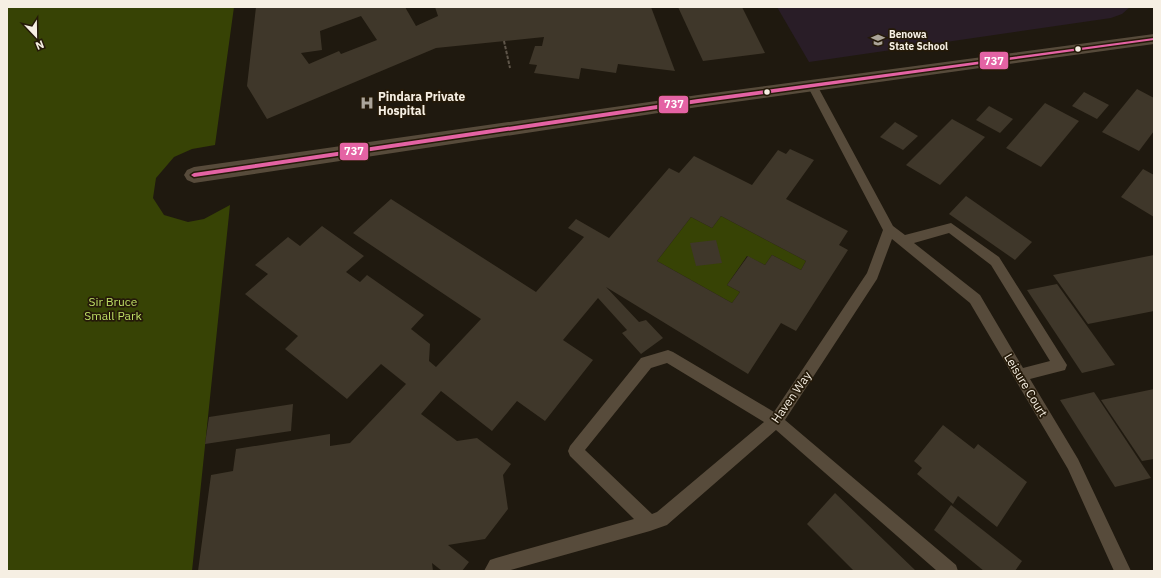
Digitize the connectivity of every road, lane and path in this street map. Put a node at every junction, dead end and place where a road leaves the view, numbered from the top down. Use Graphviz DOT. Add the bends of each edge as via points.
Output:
graph roads {
  1 [pos="1154,39"];
  2 [pos="504,41"];
  3 [pos="510,68"];
  4 [pos="813,87"];
  5 [pos="194,175"];
  6 [pos="889,230"];
  7 [pos="903,241"];
  8 [pos="1020,375"];
  9 [pos="776,421"];
  10 [pos="650,523"];
  11 [pos="492,571"];
  12 [pos="950,571"];
  13 [pos="1123,571"];
  1 -- 4 [label="street"];
  2 -- 3 [label="path"];
  4 -- 5 [label="street" via="698,101"];
  4 -- 6 [label="lane"];
  6 -- 7 [label="lane, Leisure Court"];
  6 -- 9 [label="lane, Haven Way" via="872,275"];
  7 -- 8 [label="lane, Leisure Court" via="975,299"];
  7 -- 8 [label="lane" via="951,228 995,261 1060,365"];
  8 -- 13 [label="lane, Leisure Court" via="1074,464"];
  9 -- 10 [label="lane, Haven Way" via="661,519"];
  9 -- 10 [label="lane" via="668,356 646,363 574,451"];
  9 -- 12 [label="lane"];
  10 -- 11 [label="lane, Haven Way" via="496,566"];
}
